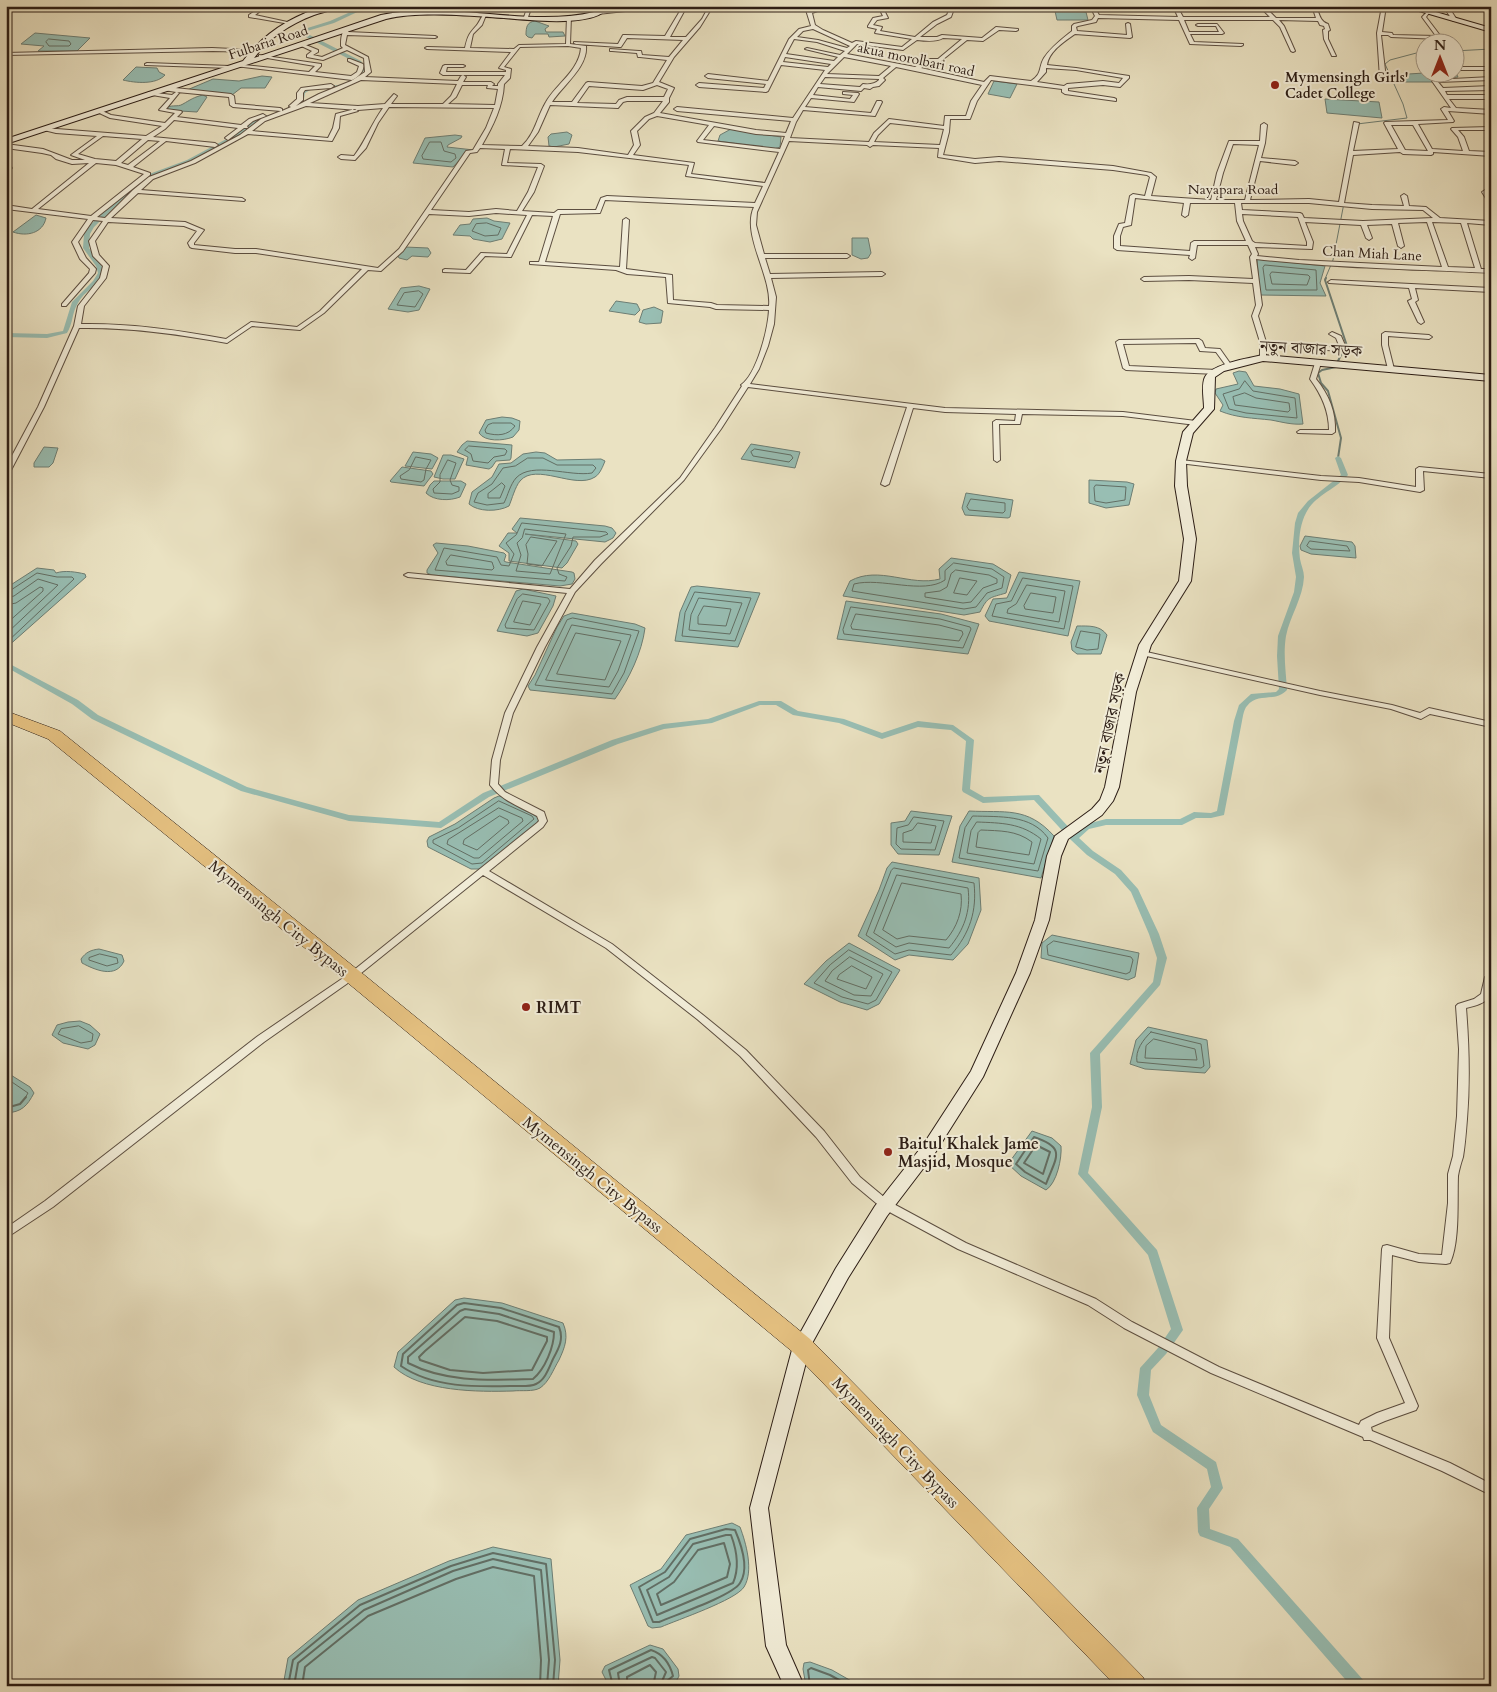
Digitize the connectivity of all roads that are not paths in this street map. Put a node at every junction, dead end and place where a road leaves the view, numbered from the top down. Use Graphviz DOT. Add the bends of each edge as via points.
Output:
graph roads {
  1 [pos="223,6"];
  2 [pos="265,6"];
  3 [pos="332,6"];
  4 [pos="405,6"];
  5 [pos="464,6"];
  6 [pos="530,6"];
  7 [pos="668,6"];
  8 [pos="685,6"];
  9 [pos="711,6"];
  10 [pos="786,6"];
  11 [pos="829,6"];
  12 [pos="884,6"];
  13 [pos="888,6"];
  14 [pos="915,6"];
  15 [pos="953,6"];
  16 [pos="1092,6"];
  17 [pos="1175,6"];
  18 [pos="1261,6"];
  19 [pos="1314,6"];
  20 [pos="1384,6"];
  21 [pos="1406,6"];
  22 [pos="1445,6"];
  23 [pos="218,10"];
  24 [pos="597,10"];
  25 [pos="810,12"];
  26 [pos="1428,12"];
  27 [pos="398,14"];
  28 [pos="461,14"];
  29 [pos="484,15"];
  30 [pos="1097,16"];
  31 [pos="526,17"];
  32 [pos="569,17"];
  33 [pos="1275,18"];
  34 [pos="1202,19"];
  35 [pos="1182,20"];
  36 [pos="1319,20"];
  37 [pos="1455,20"];
  38 [pos="290,23"];
  39 [pos="1128,24"];
  40 [pos="1190,25"];
  41 [pos="1205,25"];
  42 [pos="814,27"];
  43 [pos="1016,30"];
  44 [pos="1491,30"];
  45 [pos="346,31"];
  46 [pos="1221,31"];
  47 [pos="1074,32"];
  48 [pos="1187,33"];
  49 [pos="1196,33"];
  50 [pos="1379,33"];
  51 [pos="865,34"];
  52 [pos="434,37"];
  53 [pos="667,37"];
  54 [pos="794,38"];
  55 [pos="687,39"];
  56 [pos="915,39"];
  57 [pos="965,39"];
  58 [pos="303,43"];
  59 [pos="568,44"];
  60 [pos="1241,45"];
  61 [pos="176,46"];
  62 [pos="347,48"];
  63 [pos="427,48"];
  64 [pos="584,48"];
  65 [pos="216,49"];
  66 [pos="467,49"];
  67 [pos="806,49"];
  68 [pos="254,50"];
  69 [pos="516,51"];
  70 [pos="1293,51"];
  71 [pos="846,52"];
  72 [pos="6,54"];
  73 [pos="783,55"];
  74 [pos="1334,55"];
  75 [pos="261,56"];
  76 [pos="671,59"];
  77 [pos="350,60"];
  78 [pos="247,61"];
  79 [pos="780,63"];
  80 [pos="147,64"];
  81 [pos="232,66"];
  82 [pos="463,66"];
  83 [pos="831,66"];
  84 [pos="894,66"];
  85 [pos="1044,66"];
  86 [pos="1491,68"];
  87 [pos="916,69"];
  88 [pos="1464,69"];
  89 [pos="311,73"];
  90 [pos="823,75"];
  91 [pos="708,76"];
  92 [pos="362,77"];
  93 [pos="507,77"];
  94 [pos="352,78"];
  95 [pos="880,78"];
  96 [pos="1491,78"];
  97 [pos="462,79"];
  98 [pos="1464,79"];
  99 [pos="1379,80"];
  100 [pos="1436,82"];
  101 [pos="770,83"];
  102 [pos="1032,83"];
  103 [pos="656,84"];
  104 [pos="985,84"];
  105 [pos="699,85"];
  106 [pos="502,88"];
  107 [pos="1065,88"];
  108 [pos="1491,88"];
  109 [pos="166,89"];
  110 [pos="179,90"];
  111 [pos="814,90"];
  112 [pos="1442,90"];
  113 [pos="149,94"];
  114 [pos="394,96"];
  115 [pos="1447,96"];
  116 [pos="1491,96"];
  117 [pos="174,98"];
  118 [pos="666,99"];
  119 [pos="1114,100"];
  120 [pos="879,102"];
  121 [pos="548,103"];
  122 [pos="574,103"];
  123 [pos="305,104"];
  124 [pos="444,106"];
  125 [pos="388,107"];
  126 [pos="496,107"];
  127 [pos="358,108"];
  128 [pos="802,108"];
  129 [pos="678,109"];
  130 [pos="280,110"];
  131 [pos="1454,110"];
  132 [pos="98,111"];
  133 [pos="1480,111"];
  134 [pos="1491,112"];
  135 [pos="656,114"];
  136 [pos="172,118"];
  137 [pos="794,120"];
  138 [pos="1356,122"];
  139 [pos="1415,123"];
  140 [pos="713,124"];
  141 [pos="165,125"];
  142 [pos="1264,125"];
  143 [pos="243,126"];
  144 [pos="252,127"];
  145 [pos="1490,127"];
  146 [pos="946,128"];
  147 [pos="46,129"];
  148 [pos="246,132"];
  149 [pos="103,134"];
  150 [pos="788,137"];
  151 [pos="147,138"];
  152 [pos="164,140"];
  153 [pos="1262,143"];
  154 [pos="6,144"];
  155 [pos="215,145"];
  156 [pos="870,145"];
  157 [pos="478,146"];
  158 [pos="508,147"];
  159 [pos="524,147"];
  160 [pos="942,148"];
  161 [pos="1402,150"];
  162 [pos="1430,150"];
  163 [pos="782,151"];
  164 [pos="1466,151"];
  165 [pos="1351,152"];
  166 [pos="1491,154"];
  167 [pos="630,156"];
  168 [pos="341,157"];
  169 [pos="1258,159"];
  170 [pos="95,161"];
  171 [pos="1295,162"];
  172 [pos="117,163"];
  173 [pos="129,166"];
  174 [pos="148,174"];
  175 [pos="766,185"];
  176 [pos="136,191"];
  177 [pos="1491,192"];
  178 [pos="1404,196"];
  179 [pos="1148,198"];
  180 [pos="242,200"];
  181 [pos="1187,201"];
  182 [pos="1214,202"];
  183 [pos="1238,202"];
  184 [pos="1247,202"];
  185 [pos="1491,202"];
  186 [pos="1341,204"];
  187 [pos="757,205"];
  188 [pos="6,208"];
  189 [pos="1407,208"];
  190 [pos="34,210"];
  191 [pos="427,212"];
  192 [pos="1238,212"];
  193 [pos="518,213"];
  194 [pos="530,214"];
  195 [pos="556,214"];
  196 [pos="1185,215"];
  197 [pos="91,219"];
  198 [pos="107,220"];
  199 [pos="626,220"];
  200 [pos="1303,220"];
  201 [pos="1438,220"];
  202 [pos="1429,221"];
  203 [pos="1463,221"];
  204 [pos="1364,223"];
  205 [pos="1395,223"];
  206 [pos="1490,224"];
  207 [pos="1369,238"];
  208 [pos="1252,244"];
  209 [pos="1401,246"];
  210 [pos="761,256"];
  211 [pos="847,256"];
  212 [pos="1253,258"];
  213 [pos="532,263"];
  214 [pos="542,263"];
  215 [pos="366,269"];
  216 [pos="623,270"];
  217 [pos="1446,270"];
  218 [pos="445,271"];
  219 [pos="1479,271"];
  220 [pos="1491,271"];
  221 [pos="882,274"];
  222 [pos="767,276"];
  223 [pos="1144,279"];
  224 [pos="1256,281"];
  225 [pos="1331,282"];
  226 [pos="1412,286"];
  227 [pos="1491,290"];
  228 [pos="64,305"];
  229 [pos="771,308"];
  230 [pos="1421,322"];
  231 [pos="76,326"];
  232 [pos="1332,334"];
  233 [pos="1429,338"];
  234 [pos="1306,347"];
  235 [pos="1328,348"];
  236 [pos="1263,358"];
  237 [pos="1322,363"];
  238 [pos="1229,366"];
  239 [pos="1391,370"];
  240 [pos="1217,372"];
  241 [pos="1491,378"];
  242 [pos="744,386"];
  243 [pos="911,405"];
  244 [pos="1019,412"];
  245 [pos="1196,423"];
  246 [pos="1300,432"];
  247 [pos="997,460"];
  248 [pos="1181,462"];
  249 [pos="6,474"];
  250 [pos="1491,476"];
  251 [pos="884,484"];
  252 [pos="408,575"];
  253 [pos="572,591"];
  254 [pos="1142,653"];
  255 [pos="6,716"];
  256 [pos="1491,725"];
  257 [pos="484,872"];
  258 [pos="352,976"];
  259 [pos="1491,979"];
  260 [pos="886,1205"];
  261 [pos="6,1234"];
  262 [pos="802,1346"];
  263 [pos="1368,1436"];
  264 [pos="1491,1490"];
  265 [pos="794,1686"];
  266 [pos="1134,1686"];
  1 -- 23 [label="street"];
  2 -- 38 [label="street" via="251,16"];
  3 -- 38 [label="street"];
  4 -- 27 [label="street"];
  5 -- 28 [label="street"];
  6 -- 31 [label="street"];
  7 -- 24 [label="street"];
  8 -- 53 [label="street"];
  9 -- 55 [label="street"];
  10 -- 25 [label="street"];
  11 -- 25 [label="street"];
  12 -- 51 [label="street" via="882,10 886,18 876,18"];
  13 -- 14 [label="street"];
  15 -- 56 [label="street" via="949,16 934,23"];
  16 -- 30 [label="street"];
  17 -- 35 [label="street"];
  18 -- 33 [label="street"];
  19 -- 36 [label="street"];
  20 -- 50 [label="street"];
  21 -- 26 [label="street"];
  22 -- 37 [label="street"];
  24 -- 32 [label="street, Fulbaria Road"];
  25 -- 42 [label="street"];
  26 -- 37 [label="street"];
  26 -- 50 [label="street" via="1424,16 1441,38"];
  27 -- 28 [label="street, Fulbaria Road"];
  27 -- 45 [label="street, Fulbaria Road"];
  28 -- 29 [label="street, Fulbaria Road"];
  29 -- 31 [label="street, Fulbaria Road"];
  29 -- 66 [label="street" via="480,27 469,37"];
  30 -- 35 [label="street"];
  30 -- 47 [label="street" via="1094,21 1076,25"];
  31 -- 32 [label="street, Fulbaria Road"];
  32 -- 59 [label="street"];
  33 -- 34 [label="street"];
  33 -- 36 [label="street"];
  33 -- 70 [label="street"];
  34 -- 35 [label="street"];
  34 -- 41 [label="street"];
  35 -- 48 [label="street"];
  36 -- 74 [label="street" via="1326,25 1326,39"];
  37 -- 44 [label="street"];
  38 -- 68 [label="street"];
  39 -- 47 [label="street" via="1130,37"];
  40 -- 41 [label="street"];
  41 -- 46 [label="street" via="1217,25"];
  42 -- 54 [label="street" via="801,30"];
  42 -- 71 [label="street"];
  43 -- 57 [label="street" via="998,28 983,40"];
  45 -- 52 [label="street"];
  45 -- 58 [label="street, Fulbaria Road"];
  45 -- 62 [label="street" via="343,44"];
  46 -- 49 [label="street" via="1194,29"];
  46 -- 49 [label="street" via="1226,40 1198,40"];
  47 -- 85 [label="street" via="1058,44"];
  48 -- 49 [label="street"];
  48 -- 60 [label="street" via="1192,43"];
  50 -- 99 [label="street" via="1382,80"];
  51 -- 56 [label="street" via="903,49"];
  51 -- 56 [label="street" via="880,28 877,32"];
  51 -- 71 [label="street"];
  53 -- 55 [label="street"];
  53 -- 59 [label="street" via="625,36 619,46"];
  54 -- 71 [label="street" via="818,41"];
  54 -- 73 [label="street"];
  55 -- 76 [label="street"];
  56 -- 57 [label="street" via="938,39 942,36"];
  57 -- 87 [label="street" via="939,60 930,60"];
  58 -- 62 [label="street" via="316,51 309,56 323,59"];
  58 -- 75 [label="street, Fulbaria Road"];
  59 -- 64 [label="street"];
  59 -- 69 [label="street" via="522,45"];
  61 -- 65 [label="street"];
  62 -- 92 [label="street" via="366,57 368,72"];
  63 -- 66 [label="street"];
  64 -- 76 [label="street" via="639,52 640,56"];
  64 -- 121 [label="street" via="570,76"];
  65 -- 68 [label="street"];
  65 -- 72 [label="street"];
  66 -- 69 [label="street"];
  67 -- 71 [label="street"];
  68 -- 78 [label="street"];
  69 -- 93 [label="street" via="501,68 508,68"];
  71 -- 83 [label="street"];
  71 -- 84 [label="street, akua morolbari road"];
  73 -- 79 [label="street"];
  73 -- 83 [label="street"];
  75 -- 78 [label="street, Fulbaria Road"];
  75 -- 89 [label="street" via="319,64"];
  76 -- 103 [label="street"];
  77 -- 94 [label="street" via="361,65"];
  78 -- 81 [label="street, Fulbaria Road"];
  79 -- 83 [label="street"];
  79 -- 101 [label="street"];
  80 -- 81 [label="street"];
  81 -- 89 [label="street"];
  81 -- 109 [label="street, Fulbaria Road"];
  82 -- 93 [label="street" via="445,66 443,73"];
  83 -- 90 [label="street"];
  84 -- 87 [label="street, akua morolbari road"];
  84 -- 95 [label="street"];
  85 -- 102 [label="street" via="1038,79"];
  85 -- 107 [label="street" via="1127,77 1120,85 1084,84"];
  86 -- 88 [label="street"];
  87 -- 104 [label="street, akua morolbari road"];
  89 -- 94 [label="street"];
  90 -- 95 [label="street"];
  90 -- 111 [label="street"];
  91 -- 101 [label="street"];
  92 -- 97 [label="street" via="398,81"];
  92 -- 123 [label="street" via="319,94"];
  93 -- 97 [label="street"];
  93 -- 106 [label="street" via="501,84"];
  94 -- 130 [label="street" via="336,86 303,89 296,104"];
  95 -- 111 [label="street" via="882,80 877,85 861,89"];
  96 -- 98 [label="street"];
  97 -- 106 [label="street"];
  97 -- 124 [label="street" via="454,97"];
  100 -- 112 [label="street"];
  101 -- 105 [label="street" via="765,90"];
  102 -- 104 [label="street, akua morolbari road" via="990,78"];
  102 -- 107 [label="street"];
  103 -- 118 [label="street" via="670,88"];
  103 -- 122 [label="street" via="643,88 588,84"];
  104 -- 146 [label="street" via="968,118 947,117"];
  106 -- 126 [label="street"];
  107 -- 119 [label="street" via="1065,92"];
  108 -- 112 [label="street"];
  109 -- 110 [label="street"];
  109 -- 113 [label="street, Fulbaria Road"];
  110 -- 117 [label="street"];
  110 -- 130 [label="street" via="231,96 233,104"];
  111 -- 111 [label="street" via="856,94 852,101"];
  111 -- 128 [label="street"];
  112 -- 115 [label="street"];
  113 -- 117 [label="street"];
  113 -- 132 [label="street, Fulbaria Road"];
  114 -- 125 [label="street"];
  115 -- 116 [label="street"];
  115 -- 131 [label="street"];
  117 -- 136 [label="street" via="162,110 179,112"];
  118 -- 122 [label="street" via="627,99 618,106"];
  118 -- 135 [label="street"];
  120 -- 128 [label="street" via="873,115"];
  121 -- 122 [label="street"];
  121 -- 159 [label="street" via="534,137"];
  123 -- 127 [label="street"];
  123 -- 144 [label="street"];
  124 -- 125 [label="street"];
  124 -- 126 [label="street"];
  125 -- 127 [label="street"];
  125 -- 168 [label="street" via="355,158"];
  126 -- 157 [label="street" via="486,135"];
  127 -- 148 [label="street" via="353,113 338,115 330,140"];
  128 -- 137 [label="street"];
  129 -- 137 [label="street"];
  130 -- 143 [label="street"];
  131 -- 133 [label="street"];
  131 -- 139 [label="street" via="1444,110 1452,121"];
  132 -- 141 [label="street" via="118,118"];
  132 -- 147 [label="street, Fulbaria Road"];
  133 -- 134 [label="street"];
  133 -- 145 [label="street"];
  135 -- 140 [label="street"];
  135 -- 167 [label="street" via="634,131 637,145"];
  136 -- 141 [label="street"];
  136 -- 143 [label="street"];
  137 -- 150 [label="street"];
  138 -- 165 [label="street"];
  139 -- 161 [label="street" via="1387,123"];
  139 -- 162 [label="street"];
  140 -- 150 [label="street"];
  140 -- 163 [label="street" via="700,141"];
  141 -- 151 [label="street"];
  142 -- 153 [label="street"];
  143 -- 144 [label="street"];
  143 -- 155 [label="street"];
  144 -- 148 [label="street"];
  145 -- 164 [label="street" via="1454,129"];
  146 -- 156 [label="street" via="889,121"];
  146 -- 160 [label="street"];
  147 -- 149 [label="street"];
  147 -- 154 [label="street, Fulbaria Road"];
  148 -- 176 [label="street" via="193,162 151,178"];
  149 -- 151 [label="street"];
  149 -- 170 [label="street" via="74,155"];
  150 -- 156 [label="street"];
  150 -- 163 [label="street"];
  151 -- 152 [label="street"];
  151 -- 172 [label="street"];
  152 -- 155 [label="street"];
  152 -- 173 [label="street"];
  153 -- 169 [label="street"];
  153 -- 182 [label="street" via="1231,142"];
  154 -- 170 [label="street" via="54,154 72,162"];
  155 -- 174 [label="street"];
  156 -- 160 [label="street"];
  157 -- 158 [label="street"];
  157 -- 191 [label="street" via="475,151 468,152 454,170"];
  158 -- 159 [label="street"];
  158 -- 193 [label="street" via="504,164 541,166"];
  159 -- 167 [label="street"];
  160 -- 179 [label="street" via="941,157 1113,168 1149,174 1153,177"];
  161 -- 162 [label="street" via="1431,153"];
  161 -- 165 [label="street"];
  162 -- 164 [label="street"];
  163 -- 175 [label="street"];
  164 -- 166 [label="street"];
  165 -- 186 [label="street"];
  167 -- 175 [label="street" via="692,164 688,175"];
  169 -- 171 [label="street"];
  169 -- 184 [label="street"];
  170 -- 172 [label="street"];
  170 -- 190 [label="street"];
  172 -- 173 [label="street"];
  173 -- 174 [label="street"];
  174 -- 197 [label="street"];
  175 -- 187 [label="street"];
  176 -- 180 [label="street"];
  176 -- 198 [label="street"];
  177 -- 185 [label="street" via="1485,192"];
  178 -- 189 [label="street"];
  179 -- 181 [label="street, Nayapara Road"];
  179 -- 208 [label="street" via="1133,196 1128,225 1121,225 1117,248 1193,256 1194,243"];
  181 -- 182 [label="street, Nayapara Road"];
  181 -- 196 [label="street"];
  182 -- 183 [label="street, Nayapara Road"];
  183 -- 184 [label="street, Nayapara Road"];
  183 -- 192 [label="street"];
  184 -- 186 [label="street, Nayapara Road"];
  186 -- 189 [label="street, Nayapara Road"];
  187 -- 195 [label="street" via="604,198 599,212"];
  187 -- 210 [label="street" via="753,225"];
  188 -- 190 [label="street"];
  189 -- 201 [label="street, Nayapara Road" via="1426,209"];
  190 -- 197 [label="street"];
  191 -- 193 [label="street"];
  191 -- 215 [label="street" via="401,250 380,270"];
  192 -- 200 [label="street" via="1300,214"];
  192 -- 208 [label="street"];
  193 -- 194 [label="street"];
  194 -- 195 [label="street"];
  194 -- 218 [label="street" via="509,256 483,254 468,272"];
  195 -- 214 [label="street"];
  197 -- 198 [label="street"];
  197 -- 228 [label="street" via="75,242 83,259 93,268 92,273"];
  198 -- 215 [label="street" via="185,224 201,230 192,246 256,251"];
  198 -- 231 [label="street" via="92,242 96,256 106,266 103,278 81,306"];
  199 -- 216 [label="street"];
  200 -- 204 [label="street"];
  200 -- 208 [label="street" via="1310,248"];
  201 -- 202 [label="street"];
  201 -- 203 [label="street, Nayapara Road"];
  202 -- 205 [label="street"];
  202 -- 217 [label="street"];
  203 -- 206 [label="street, Nayapara Road"];
  203 -- 219 [label="street"];
  204 -- 205 [label="street"];
  204 -- 207 [label="street"];
  205 -- 209 [label="street"];
  208 -- 212 [label="street"];
  210 -- 211 [label="street"];
  210 -- 222 [label="street"];
  212 -- 217 [label="street, Chan Miah Lane"];
  212 -- 224 [label="street"];
  213 -- 214 [label="street"];
  214 -- 216 [label="street"];
  215 -- 231 [label="street" via="322,312 298,330 251,324 227,341 163,329"];
  216 -- 229 [label="street" via="670,276 670,302"];
  217 -- 219 [label="street, Chan Miah Lane"];
  219 -- 220 [label="street, Chan Miah Lane"];
  221 -- 222 [label="street"];
  222 -- 229 [label="street" via="773,298"];
  223 -- 224 [label="street"];
  224 -- 236 [label="street" via="1259,305 1255,316"];
  225 -- 226 [label="street"];
  226 -- 227 [label="street"];
  226 -- 230 [label="street" via="1415,300 1411,301"];
  229 -- 242 [label="street" via="765,346 756,369"];
  231 -- 249 [label="street" via="41,407"];
  232 -- 235 [label="street" via="1339,338 1344,350"];
  233 -- 239 [label="street" via="1385,334"];
  234 -- 235 [label="street"];
  235 -- 237 [label="street"];
  236 -- 237 [label="street, নতুন বাজার সড়ক"];
  236 -- 238 [label="street, নতুন বাজার সড়ক"];
  237 -- 239 [label="street, নতুন বাজার সড়ক"];
  237 -- 246 [label="street" via="1313,379 1325,396 1333,423 1332,432"];
  238 -- 240 [label="street, নতুন বাজার সড়ক"];
  238 -- 240 [label="street" via="1218,350 1202,350 1199,341 1120,342 1126,368"];
  239 -- 241 [label="street, নতুন বাজার সড়ক"];
  240 -- 245 [label="street, নতুন বাজার সড়ক" via="1209,379 1209,409"];
  242 -- 243 [label="street"];
  242 -- 253 [label="street" via="682,479"];
  243 -- 244 [label="street" via="945,410"];
  243 -- 251 [label="street"];
  244 -- 245 [label="street" via="1123,414"];
  244 -- 247 [label="street" via="1018,423 996,422"];
  245 -- 248 [label="street, নতুন বাজার সড়ক" via="1188,432"];
  248 -- 250 [label="street" via="1359,480 1420,490 1420,469"];
  248 -- 254 [label="street, নতুন বাজার সড়ক" via="1181,486 1190,539 1185,581"];
  252 -- 253 [label="street"];
  253 -- 257 [label="street" via="540,647 509,713 496,760 494,785 502,794 537,811 543,821"];
  254 -- 256 [label="street" via="1421,716 1429,711"];
  254 -- 260 [label="street, নতুন বাজার সড়ক" via="1130,692 1112,787 1106,801 1097,812 1067,832 1054,856 1042,920 1023,973 982,1065 929,1149"];
  255 -- 258 [label="highway, Mymensingh City Bypass" via="54,735"];
  257 -- 258 [label="street"];
  257 -- 260 [label="street" via="609,946 707,1023 743,1053 820,1134 856,1180"];
  258 -- 261 [label="street" via="261,1039"];
  258 -- 262 [label="highway, Mymensingh City Bypass"];
  259 -- 263 [label="street" via="1488,979 1485,996 1461,1006 1464,1049 1462,1116 1453,1174 1446,1260 1419,1258 1387,1249 1383,1338 1412,1406 1366,1425"];
  260 -- 262 [label="street"];
  260 -- 263 [label="street" via="962,1246 1092,1302 1128,1325 1215,1370"];
  262 -- 265 [label="street" via="759,1508 776,1646"];
  262 -- 266 [label="highway, Mymensingh City Bypass"];
  263 -- 264 [label="street" via="1446,1467"];
}
